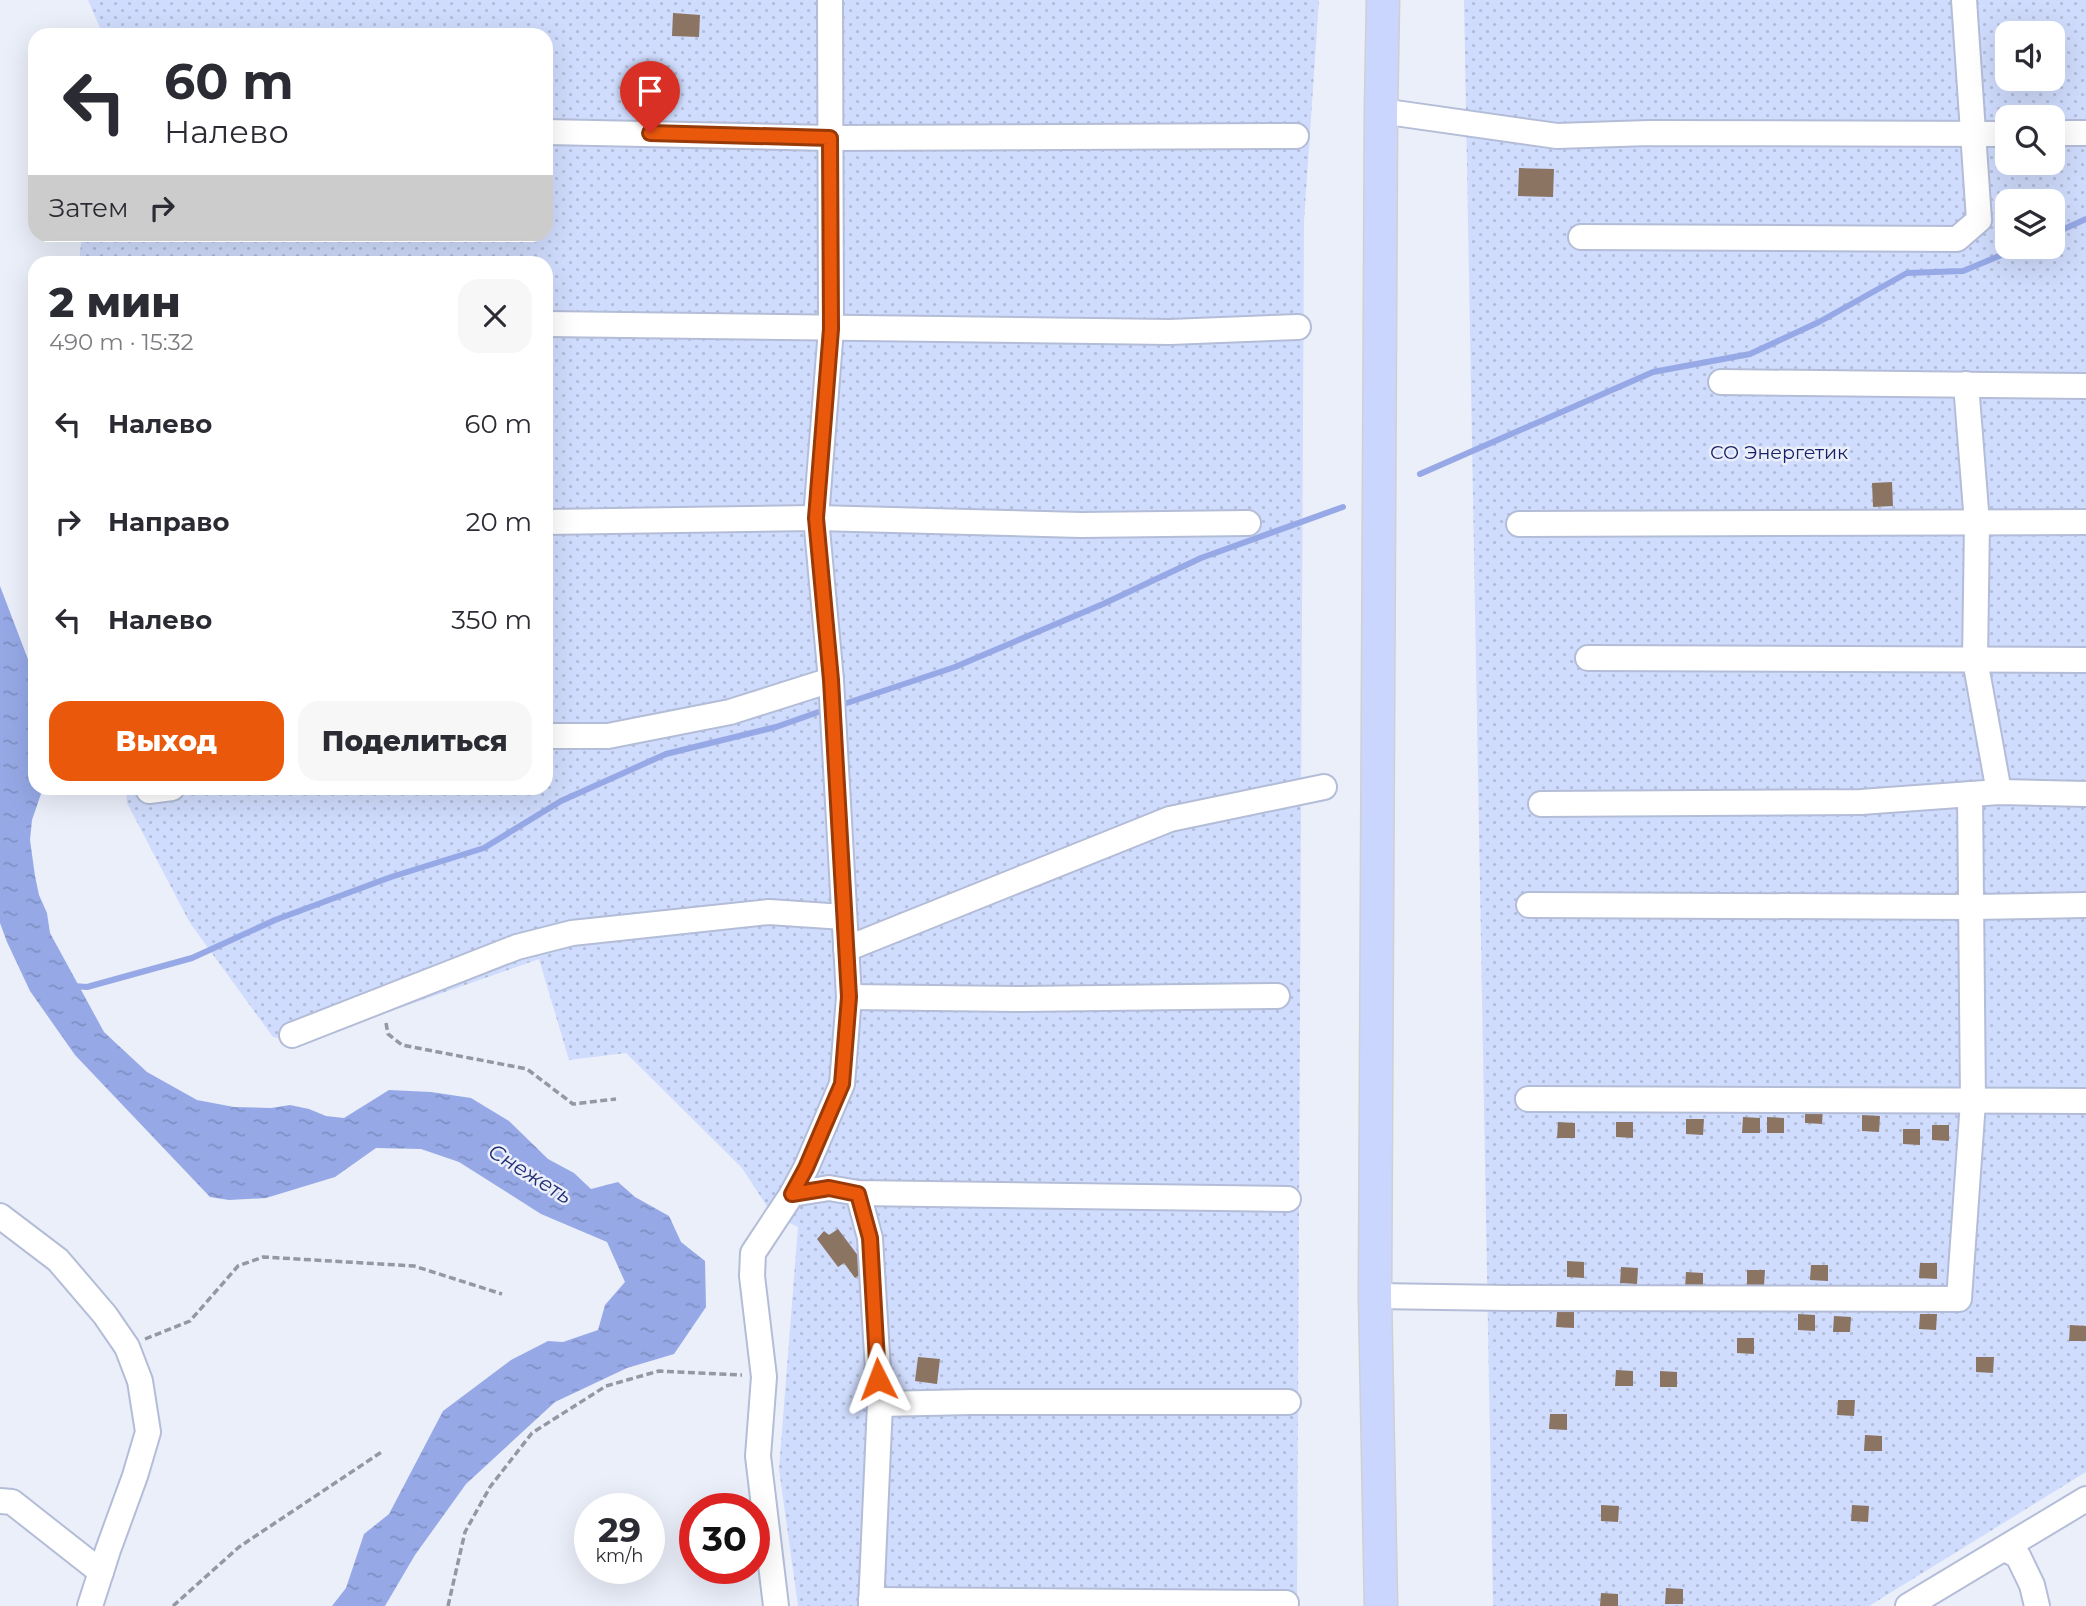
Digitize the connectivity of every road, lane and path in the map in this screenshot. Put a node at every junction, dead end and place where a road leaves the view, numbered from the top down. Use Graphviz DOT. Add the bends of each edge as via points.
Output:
graph roads {
  1 [pos="830,0"];
  2 [pos="1383,0"];
  3 [pos="1964,0"];
  4 [pos="1381,111"];
  5 [pos="553,132"];
  6 [pos="2065,133"];
  7 [pos="2086,133"];
  8 [pos="1995,134"];
  9 [pos="1972,135"];
  10 [pos="1296,136"];
  11 [pos="830,138"];
  12 [pos="1581,237"];
  13 [pos="553,324"];
  14 [pos="1298,327"];
  15 [pos="831,329"];
  16 [pos="1721,382"];
  17 [pos="1966,384"];
  18 [pos="2086,386"];
  19 [pos="816,518"];
  20 [pos="553,522"];
  21 [pos="2086,522"];
  22 [pos="1248,523"];
  23 [pos="1976,523"];
  24 [pos="1519,524"];
  25 [pos="1588,658"];
  26 [pos="1975,660"];
  27 [pos="2086,660"];
  28 [pos="831,680"];
  29 [pos="553,736"];
  30 [pos="1324,787"];
  31 [pos="1998,792"];
  32 [pos="1970,794"];
  33 [pos="2086,794"];
  34 [pos="1541,804"];
  35 [pos="1529,905"];
  36 [pos="2086,905"];
  37 [pos="1972,907"];
  38 [pos="844,917"];
  39 [pos="846,949"];
  40 [pos="1278,996"];
  41 [pos="849,997"];
  42 [pos="381,1000"];
  43 [pos="292,1035"];
  44 [pos="616,1099"];
  45 [pos="1528,1099"];
  46 [pos="2086,1101"];
  47 [pos="1973,1102"];
  48 [pos="792,1194"];
  49 [pos="858,1194"];
  50 [pos="1289,1199"];
  51 [pos="0,1216"];
  52 [pos="502,1294"];
  53 [pos="1375,1296"];
  54 [pos="127,1347"];
  55 [pos="764,1377"];
  56 [pos="1289,1402"];
  57 [pos="880,1404"];
  58 [pos="383,1451"];
  59 [pos="2086,1499"];
  60 [pos="0,1501"];
  61 [pos="2005,1549"];
  62 [pos="101,1572"];
  63 [pos="871,1603"];
  64 [pos="1286,1603"];
  65 [pos="90,1606"];
  66 [pos="173,1606"];
  67 [pos="448,1606"];
  68 [pos="776,1606"];
  69 [pos="1381,1606"];
  70 [pos="1908,1606"];
  71 [pos="2037,1606"];
  1 -- 11 [label="street"];
  2 -- 4 [label="main road"];
  3 -- 9 [label="street"];
  4 -- 9 [label="street" via="1558,136"];
  4 -- 53 [label="main road"];
  5 -- 11 [label="street"];
  6 -- 7 [label="street"];
  8 -- 9 [label="street"];
  9 -- 12 [label="street" via="1979,220 1956,239"];
  10 -- 11 [label="street"];
  11 -- 15 [label="street"];
  13 -- 15 [label="street"];
  14 -- 15 [label="street" via="1170,332"];
  15 -- 19 [label="street"];
  16 -- 17 [label="street"];
  17 -- 18 [label="street"];
  17 -- 23 [label="street"];
  19 -- 20 [label="street"];
  19 -- 22 [label="street" via="1081,525"];
  19 -- 28 [label="street"];
  21 -- 23 [label="street"];
  23 -- 24 [label="street"];
  23 -- 26 [label="street"];
  25 -- 26 [label="street"];
  26 -- 27 [label="street"];
  26 -- 31 [label="street"];
  28 -- 29 [label="street" via="730,712 608,736"];
  28 -- 38 [label="street"];
  30 -- 39 [label="street" via="1170,819"];
  31 -- 32 [label="street"];
  31 -- 33 [label="street"];
  32 -- 34 [label="street" via="1861,802"];
  32 -- 37 [label="street"];
  35 -- 37 [label="street"];
  36 -- 37 [label="street"];
  37 -- 47 [label="street"];
  38 -- 39 [label="street"];
  38 -- 42 [label="street" via="769,912 572,933 517,947"];
  39 -- 41 [label="street"];
  40 -- 41 [label="street"];
  41 -- 48 [label="street" via="842,1084"];
  42 -- 43 [label="street"];
  42 -- 44 [label="path" via="388,1034 402,1045 527,1069 573,1104"];
  45 -- 47 [label="street"];
  46 -- 47 [label="street"];
  47 -- 53 [label="street" via="1959,1298"];
  48 -- 49 [label="street" via="829,1188"];
  48 -- 55 [label="street" via="754,1253 752,1276"];
  49 -- 50 [label="street"];
  49 -- 57 [label="street" via="870,1238"];
  51 -- 54 [label="street" via="58,1260"];
  52 -- 54 [label="path" via="414,1265 263,1257 238,1266 190,1321"];
  53 -- 69 [label="main road"];
  54 -- 62 [label="street" via="140,1381 148,1432"];
  55 -- 67 [label="path" via="659,1371 606,1386 532,1433 490,1487 465,1532"];
  55 -- 68 [label="street" via="758,1456"];
  56 -- 57 [label="street"];
  57 -- 63 [label="street"];
  58 -- 66 [label="path" via="239,1547"];
  59 -- 61 [label="street"];
  60 -- 62 [label="street" via="12,1502"];
  61 -- 70 [label="street"];
  61 -- 71 [label="street" via="2018,1556"];
  62 -- 65 [label="street"];
  63 -- 64 [label="street"];
}
